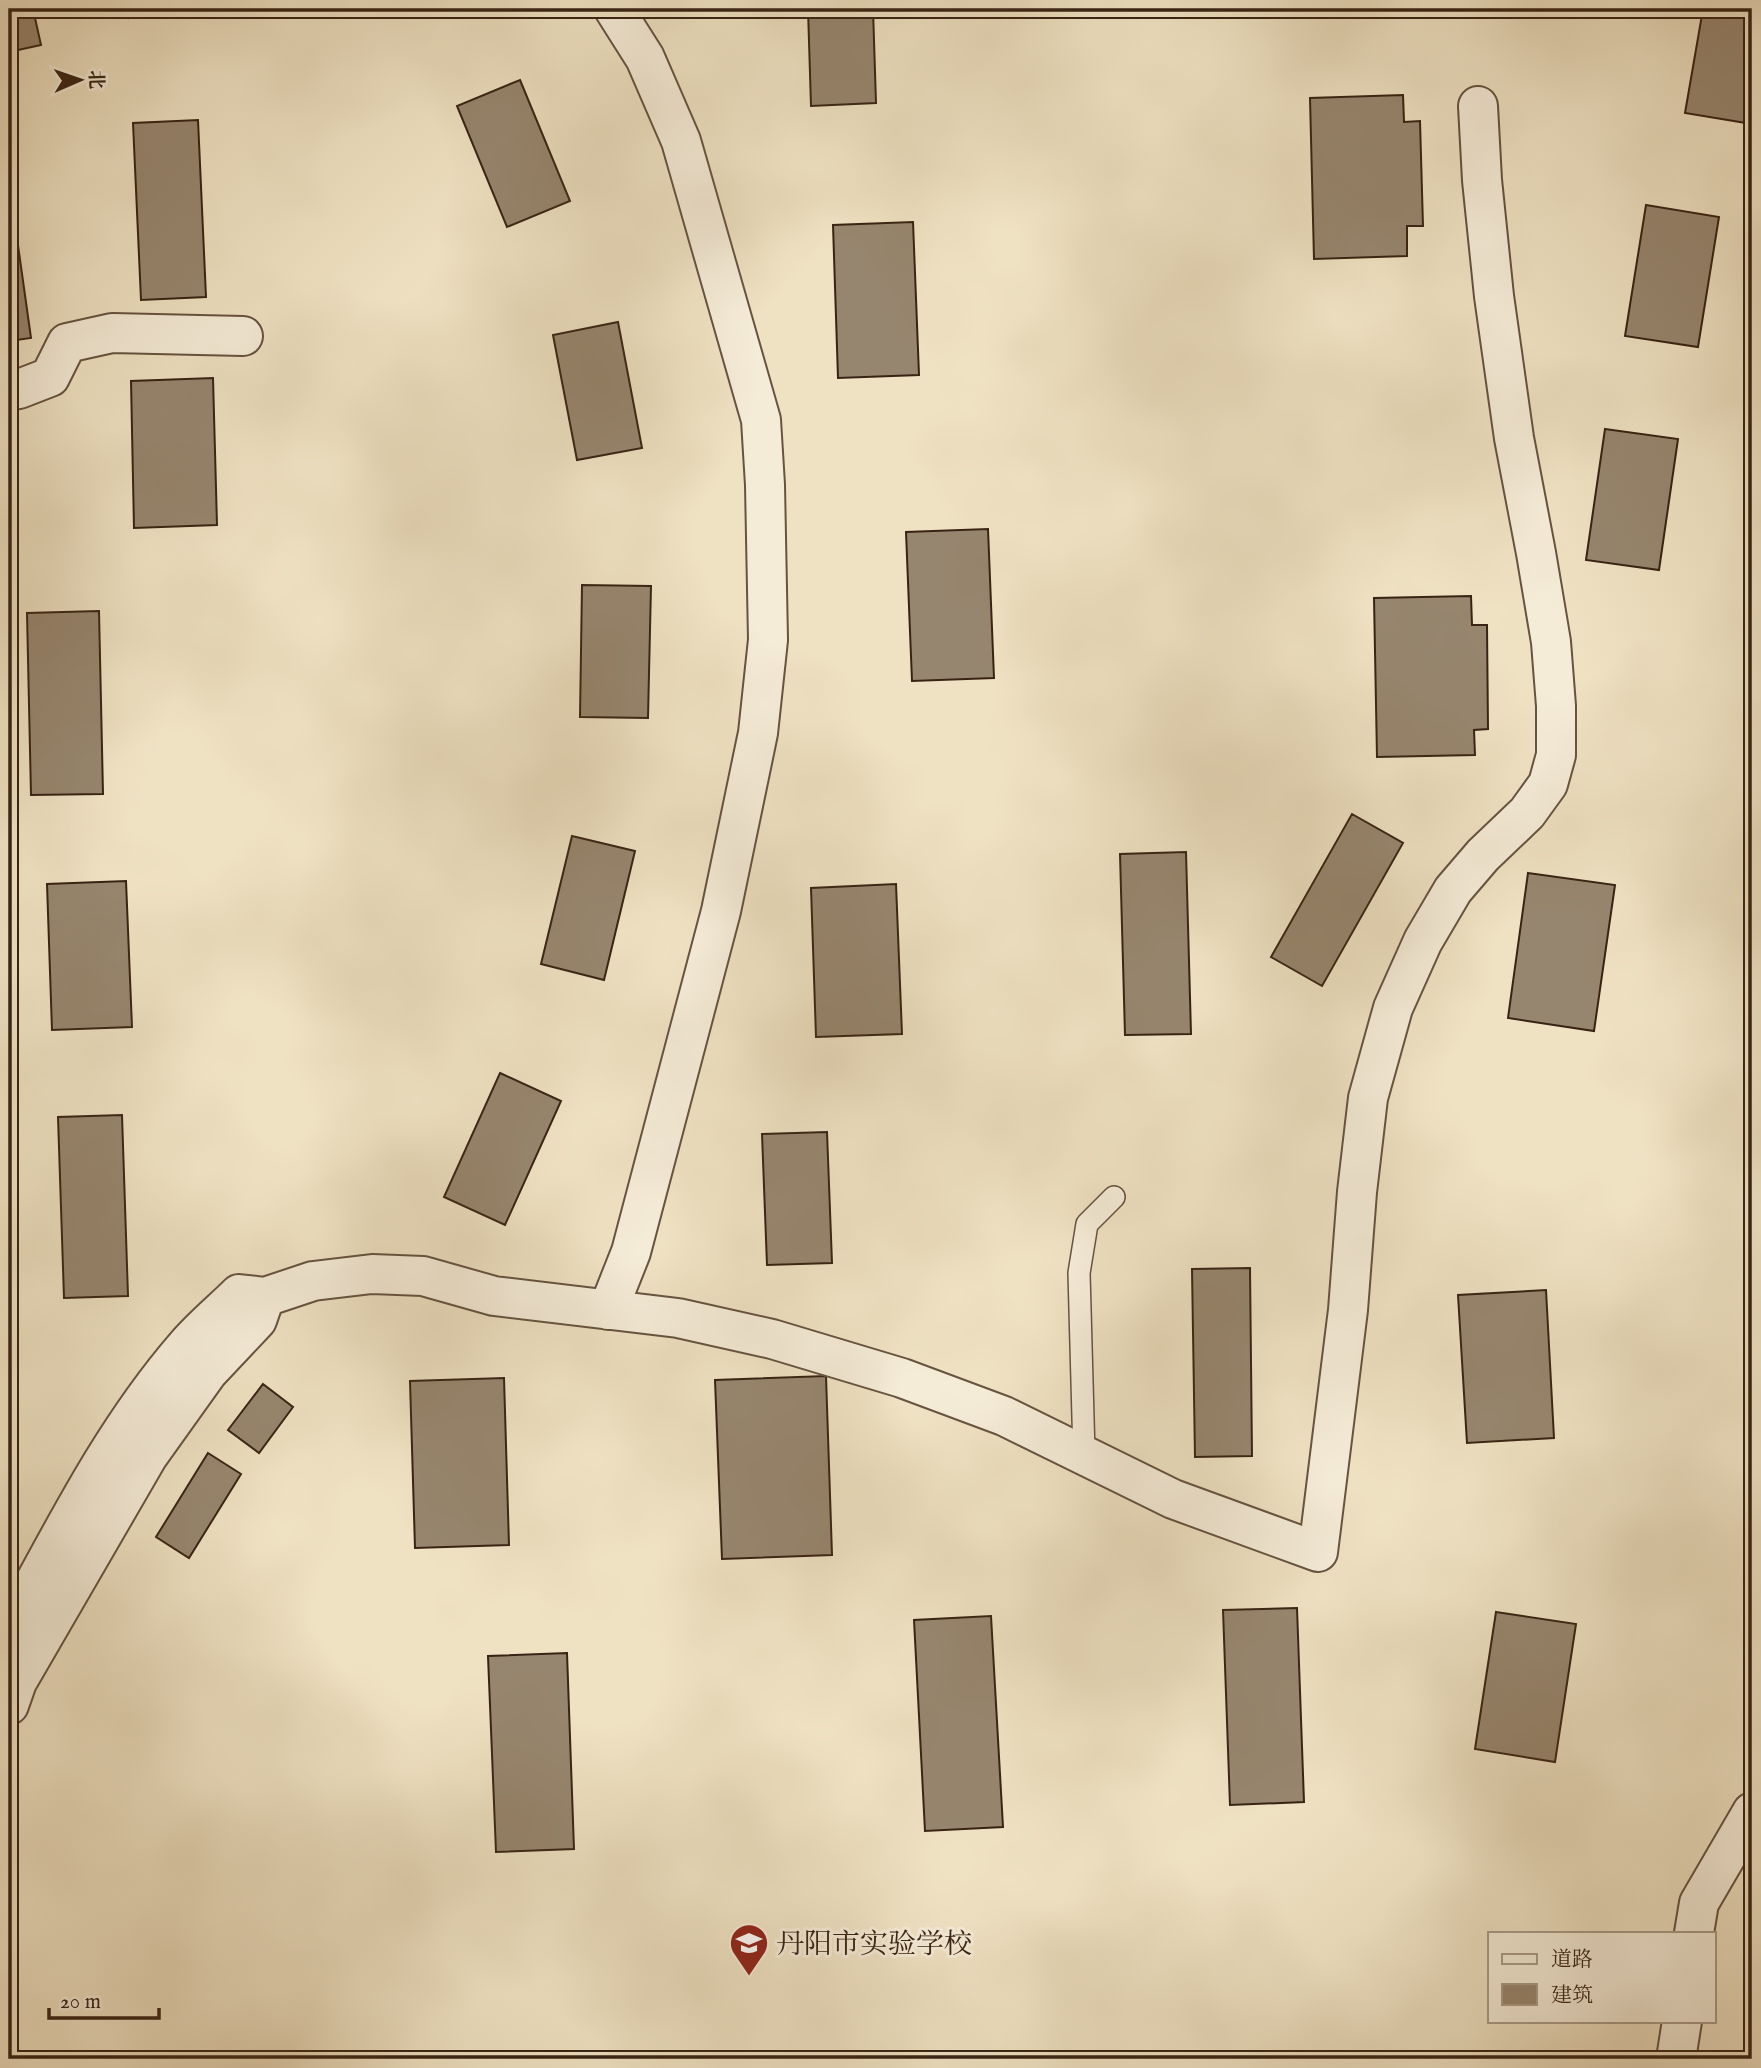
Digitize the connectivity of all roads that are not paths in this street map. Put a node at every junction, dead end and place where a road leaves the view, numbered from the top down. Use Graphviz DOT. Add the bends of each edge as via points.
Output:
graph roads {
  1 [pos="614,9"];
  2 [pos="1478,106"];
  3 [pos="243,337"];
  4 [pos="9,390"];
  5 [pos="1114,1197"];
  6 [pos="608,1310"];
  7 [pos="1084,1454"];
  8 [pos="91,1519"];
  9 [pos="9,1630"];
  10 [pos="9,1705"];
  11 [pos="1752,1812"];
  12 [pos="1694,1932"];
  13 [pos="1682,2022"];
  14 [pos="1676,2059"];
  1 -- 6 [label="street" via="645,58 681,141 761,419 768,640 758,733 721,911 631,1252"];
  2 -- 7 [label="street" via="1494,296 1551,642 1556,755 1548,784 1527,813 1453,890 1423,941 1393,1008 1368,1098 1318,1552 1173,1499"];
  3 -- 4 [label="street" via="112,333 67,343 50,377"];
  5 -- 7 [label="lane" via="1087,1224 1079,1273"];
  6 -- 7 [label="street" via="678,1318 772,1339 889,1374 1004,1416"];
  6 -- 8 [label="street" via="494,1296 423,1276 372,1274 313,1281 265,1297 257,1320 197,1358 148,1456"];
  8 -- 9 [label="street"];
  8 -- 10 [label="street"];
  11 -- 12 [label="street" via="1699,1903"];
  13 -- 14 [label="street"];
}
